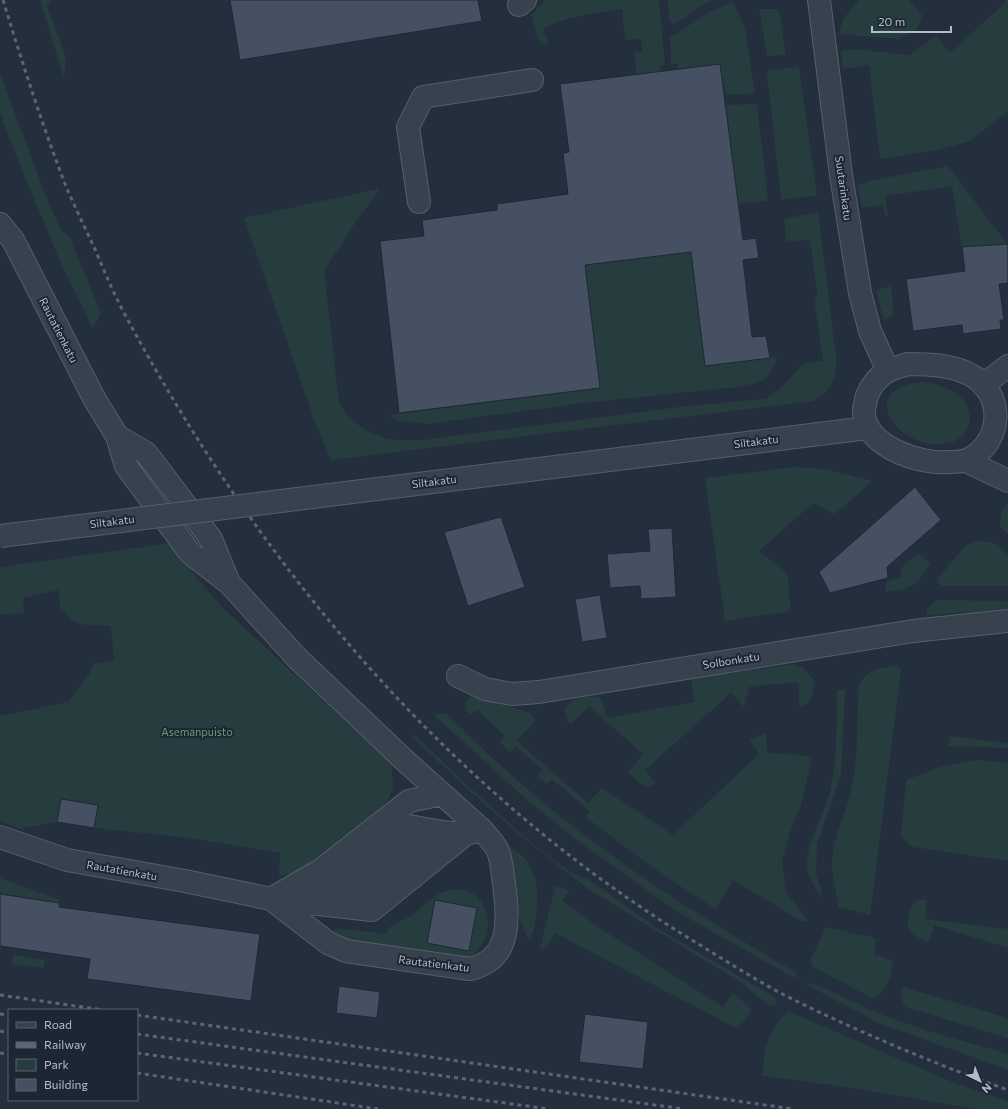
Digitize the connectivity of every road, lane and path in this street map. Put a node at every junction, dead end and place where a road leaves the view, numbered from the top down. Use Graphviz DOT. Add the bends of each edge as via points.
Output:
graph roads {
  1 [pos="819,0"];
  2 [pos="532,80"];
  3 [pos="419,202"];
  4 [pos="0,224"];
  5 [pos="1008,366"];
  6 [pos="888,371"];
  7 [pos="983,385"];
  8 [pos="1002,426"];
  9 [pos="868,428"];
  10 [pos="966,461"];
  11 [pos="1008,481"];
  12 [pos="0,536"];
  13 [pos="1008,621"];
  14 [pos="458,676"];
  15 [pos="402,758"];
  16 [pos="442,794"];
  17 [pos="409,801"];
  18 [pos="384,821"];
  19 [pos="474,832"];
  20 [pos="0,837"];
  21 [pos="364,837"];
  22 [pos="447,849"];
  23 [pos="342,853"];
  24 [pos="429,864"];
  25 [pos="321,870"];
  26 [pos="412,878"];
  27 [pos="299,884"];
  28 [pos="390,894"];
  29 [pos="271,899"];
  1 -- 6 [label="street, Suutarinkatu" via="841,175 860,293 870,331"];
  2 -- 3 [label="street" via="423,97 408,127"];
  4 -- 15 [label="street, Rautatienkatu" via="13,240 95,400 117,436 126,466 190,553 229,583 297,658"];
  5 -- 7 [label="street"];
  6 -- 7 [label="street" via="908,364 933,365 971,375"];
  6 -- 9 [label="street" via="875,382 868,393 864,411"];
  7 -- 8 [label="street" via="992,398"];
  8 -- 10 [label="street" via="992,433 975,456"];
  9 -- 10 [label="street" via="889,448 918,460 938,463"];
  9 -- 12 [label="street, Siltakatu, bridge"];
  10 -- 11 [label="street"];
  13 -- 14 [label="street, Solbonkatu" via="913,631 539,692 512,694 485,690"];
  15 -- 16 [label="street, Rautatienkatu"];
  15 -- 17 [label="street"];
  16 -- 17 [label="street"];
  16 -- 19 [label="street, Rautatienkatu"];
  17 -- 18 [label="street"];
  18 -- 19 [label="street"];
  18 -- 21 [label="street"];
  19 -- 22 [label="street"];
  19 -- 29 [label="street, Rautatienkatu" via="492,842 500,859 508,923 506,936 492,960 480,967 450,968 346,951 328,943"];
  20 -- 29 [label="street, Rautatienkatu" via="67,860"];
  21 -- 22 [label="street"];
  21 -- 23 [label="street"];
  22 -- 24 [label="street"];
  23 -- 24 [label="street"];
  23 -- 25 [label="street"];
  24 -- 26 [label="street"];
  25 -- 26 [label="street"];
  25 -- 27 [label="street"];
  26 -- 28 [label="street"];
  27 -- 28 [label="street"];
  27 -- 29 [label="street"];
  28 -- 29 [label="street" via="372,910"];
}
